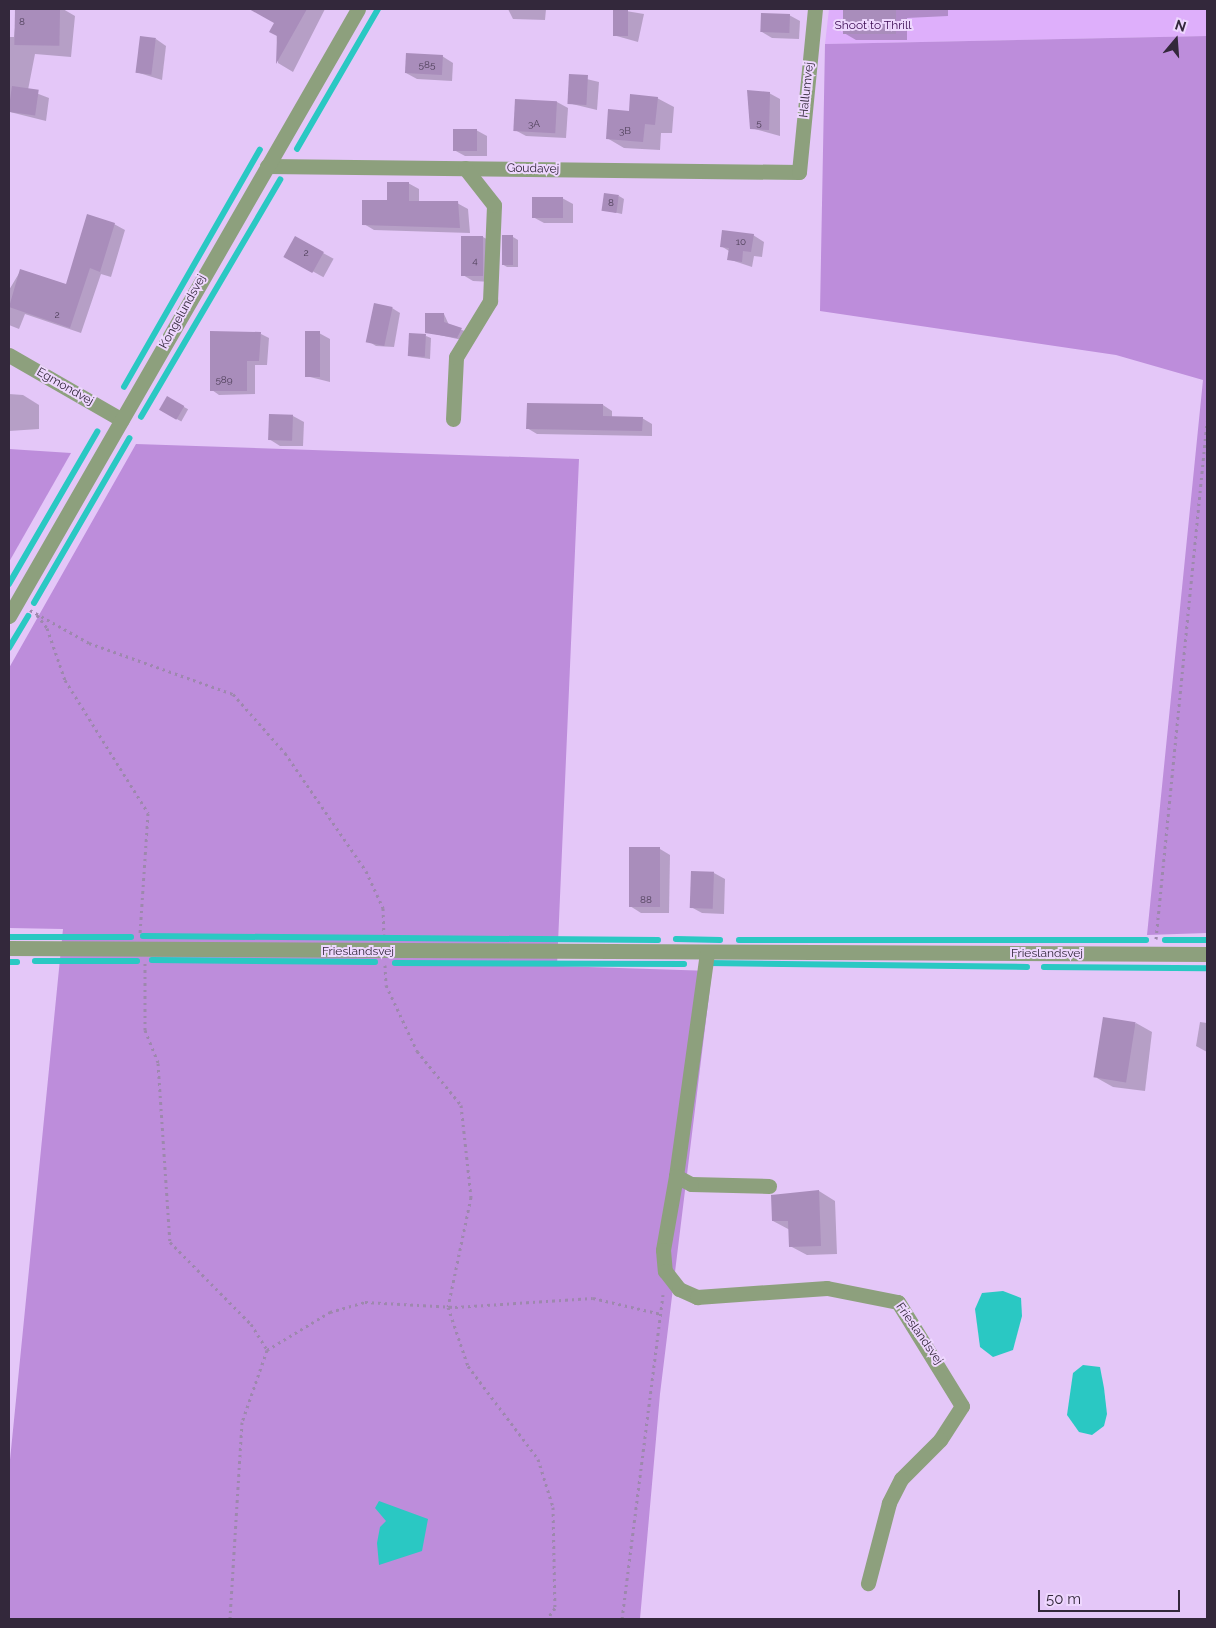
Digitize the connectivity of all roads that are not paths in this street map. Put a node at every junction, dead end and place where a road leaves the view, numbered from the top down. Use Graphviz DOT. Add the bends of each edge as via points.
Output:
graph roads {
  1 [pos="358,9"];
  2 [pos="815,9"];
  3 [pos="267,166"];
  4 [pos="465,168"];
  5 [pos="799,172"];
  6 [pos="9,354"];
  7 [pos="453,419"];
  8 [pos="122,420"];
  9 [pos="9,616"];
  10 [pos="9,948"];
  11 [pos="707,954"];
  12 [pos="1207,954"];
  13 [pos="676,1176"];
  14 [pos="769,1186"];
  15 [pos="868,1582"];
  1 -- 3 [label="street, Kongelundsvej"];
  2 -- 5 [label="street, Hallumvej"];
  3 -- 4 [label="street, Goudavej"];
  3 -- 8 [label="street, Kongelundsvej"];
  4 -- 5 [label="street, Goudavej"];
  4 -- 7 [label="street" via="494,205 490,301 456,357"];
  6 -- 8 [label="street, Egmondvej"];
  8 -- 9 [label="street, Kongelundsvej"];
  10 -- 11 [label="street, Frieslandsvej" via="145,952"];
  11 -- 12 [label="street, Frieslandsvej"];
  11 -- 13 [label="street"];
  13 -- 14 [label="street" via="691,1184"];
  13 -- 15 [label="street, Frieslandsvej" via="663,1250 665,1271 679,1289 697,1297 827,1288 898,1302 934,1354 962,1406 940,1440 901,1479 889,1503"];
}
